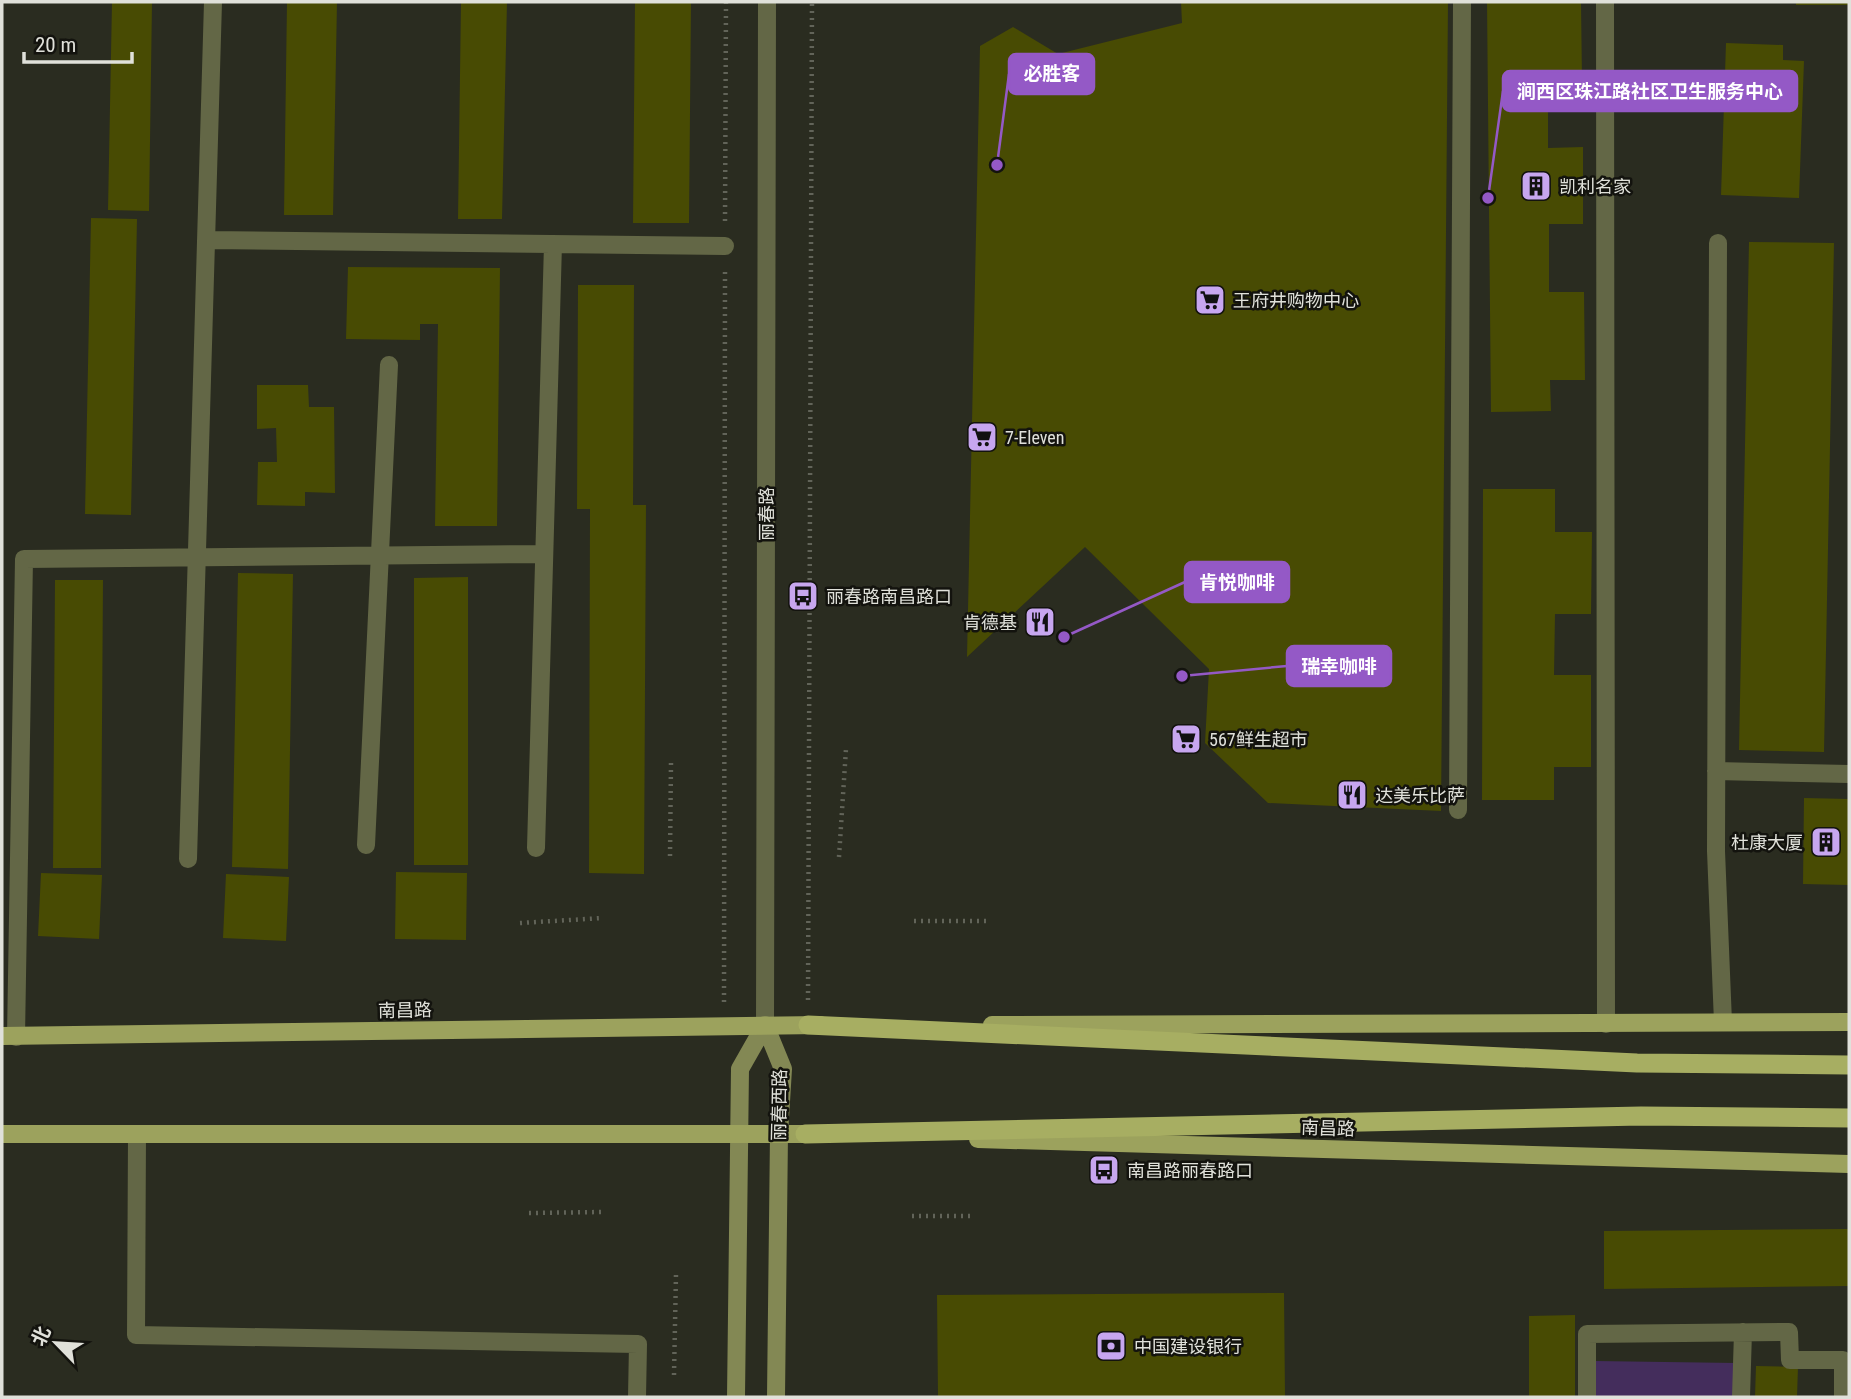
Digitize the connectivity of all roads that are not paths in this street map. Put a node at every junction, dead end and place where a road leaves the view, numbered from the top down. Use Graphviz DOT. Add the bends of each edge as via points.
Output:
graph roads {
  1 [pos="213,2"];
  2 [pos="767,2"];
  3 [pos="1462,2"];
  4 [pos="1605,2"];
  5 [pos="206,240"];
  6 [pos="1718,243"];
  7 [pos="553,244"];
  8 [pos="725,246"];
  9 [pos="389,365"];
  10 [pos="544,554"];
  11 [pos="380,556"];
  12 [pos="197,557"];
  13 [pos="1716,771"];
  14 [pos="1849,774"];
  15 [pos="1458,810"];
  16 [pos="366,845"];
  17 [pos="536,848"];
  18 [pos="188,859"];
  19 [pos="1723,1022"];
  20 [pos="1849,1022"];
  21 [pos="1605,1024"];
  22 [pos="765,1025"];
  23 [pos="808,1025"];
  24 [pos="9,1037"];
  25 [pos="1849,1065"];
  26 [pos="1849,1118"];
  27 [pos="2,1134"];
  28 [pos="738,1134"];
  29 [pos="779,1134"];
  30 [pos="805,1134"];
  31 [pos="137,1135"];
  32 [pos="1849,1164"];
  33 [pos="1743,1332"];
  34 [pos="636,1397"];
  35 [pos="736,1397"];
  36 [pos="776,1397"];
  37 [pos="1587,1397"];
  38 [pos="1741,1397"];
  39 [pos="1843,1397"];
  1 -- 5 [label="street"];
  2 -- 22 [label="street, 丽春路"];
  3 -- 15 [label="street"];
  4 -- 21 [label="street"];
  5 -- 7 [label="street"];
  5 -- 12 [label="street"];
  6 -- 13 [label="street"];
  7 -- 8 [label="street"];
  7 -- 10 [label="street"];
  9 -- 11 [label="street"];
  10 -- 11 [label="street"];
  10 -- 17 [label="street"];
  11 -- 12 [label="street"];
  11 -- 16 [label="street"];
  12 -- 18 [label="street"];
  12 -- 24 [label="street" via="24,559"];
  13 -- 14 [label="street"];
  13 -- 19 [label="street"];
  19 -- 20 [label="main road, 南昌路"];
  19 -- 21 [label="main road, 南昌路"];
  21 -- 23 [label="main road, 南昌路"];
  22 -- 23 [label="main road, 南昌路"];
  22 -- 24 [label="main road, 南昌路"];
  22 -- 28 [label="main road, 丽春西路" via="740,1069"];
  22 -- 29 [label="main road, 丽春西路" via="783,1069"];
  23 -- 25 [label="highway, 南昌路" via="1637,1063"];
  26 -- 30 [label="highway, 南昌路" via="1641,1116"];
  27 -- 31 [label="main road, 南昌路"];
  28 -- 29 [label="main road, 南昌路"];
  28 -- 31 [label="main road, 南昌路"];
  28 -- 35 [label="main road, 丽春西路"];
  29 -- 30 [label="main road, 南昌路"];
  29 -- 36 [label="main road, 丽春西路"];
  30 -- 32 [label="main road, 南昌路"];
  31 -- 34 [label="street" via="136,1335 638,1343"];
  33 -- 37 [label="street" via="1587,1334"];
  33 -- 38 [label="street"];
  33 -- 39 [label="street" via="1789,1332 1790,1360 1843,1360"];
}
